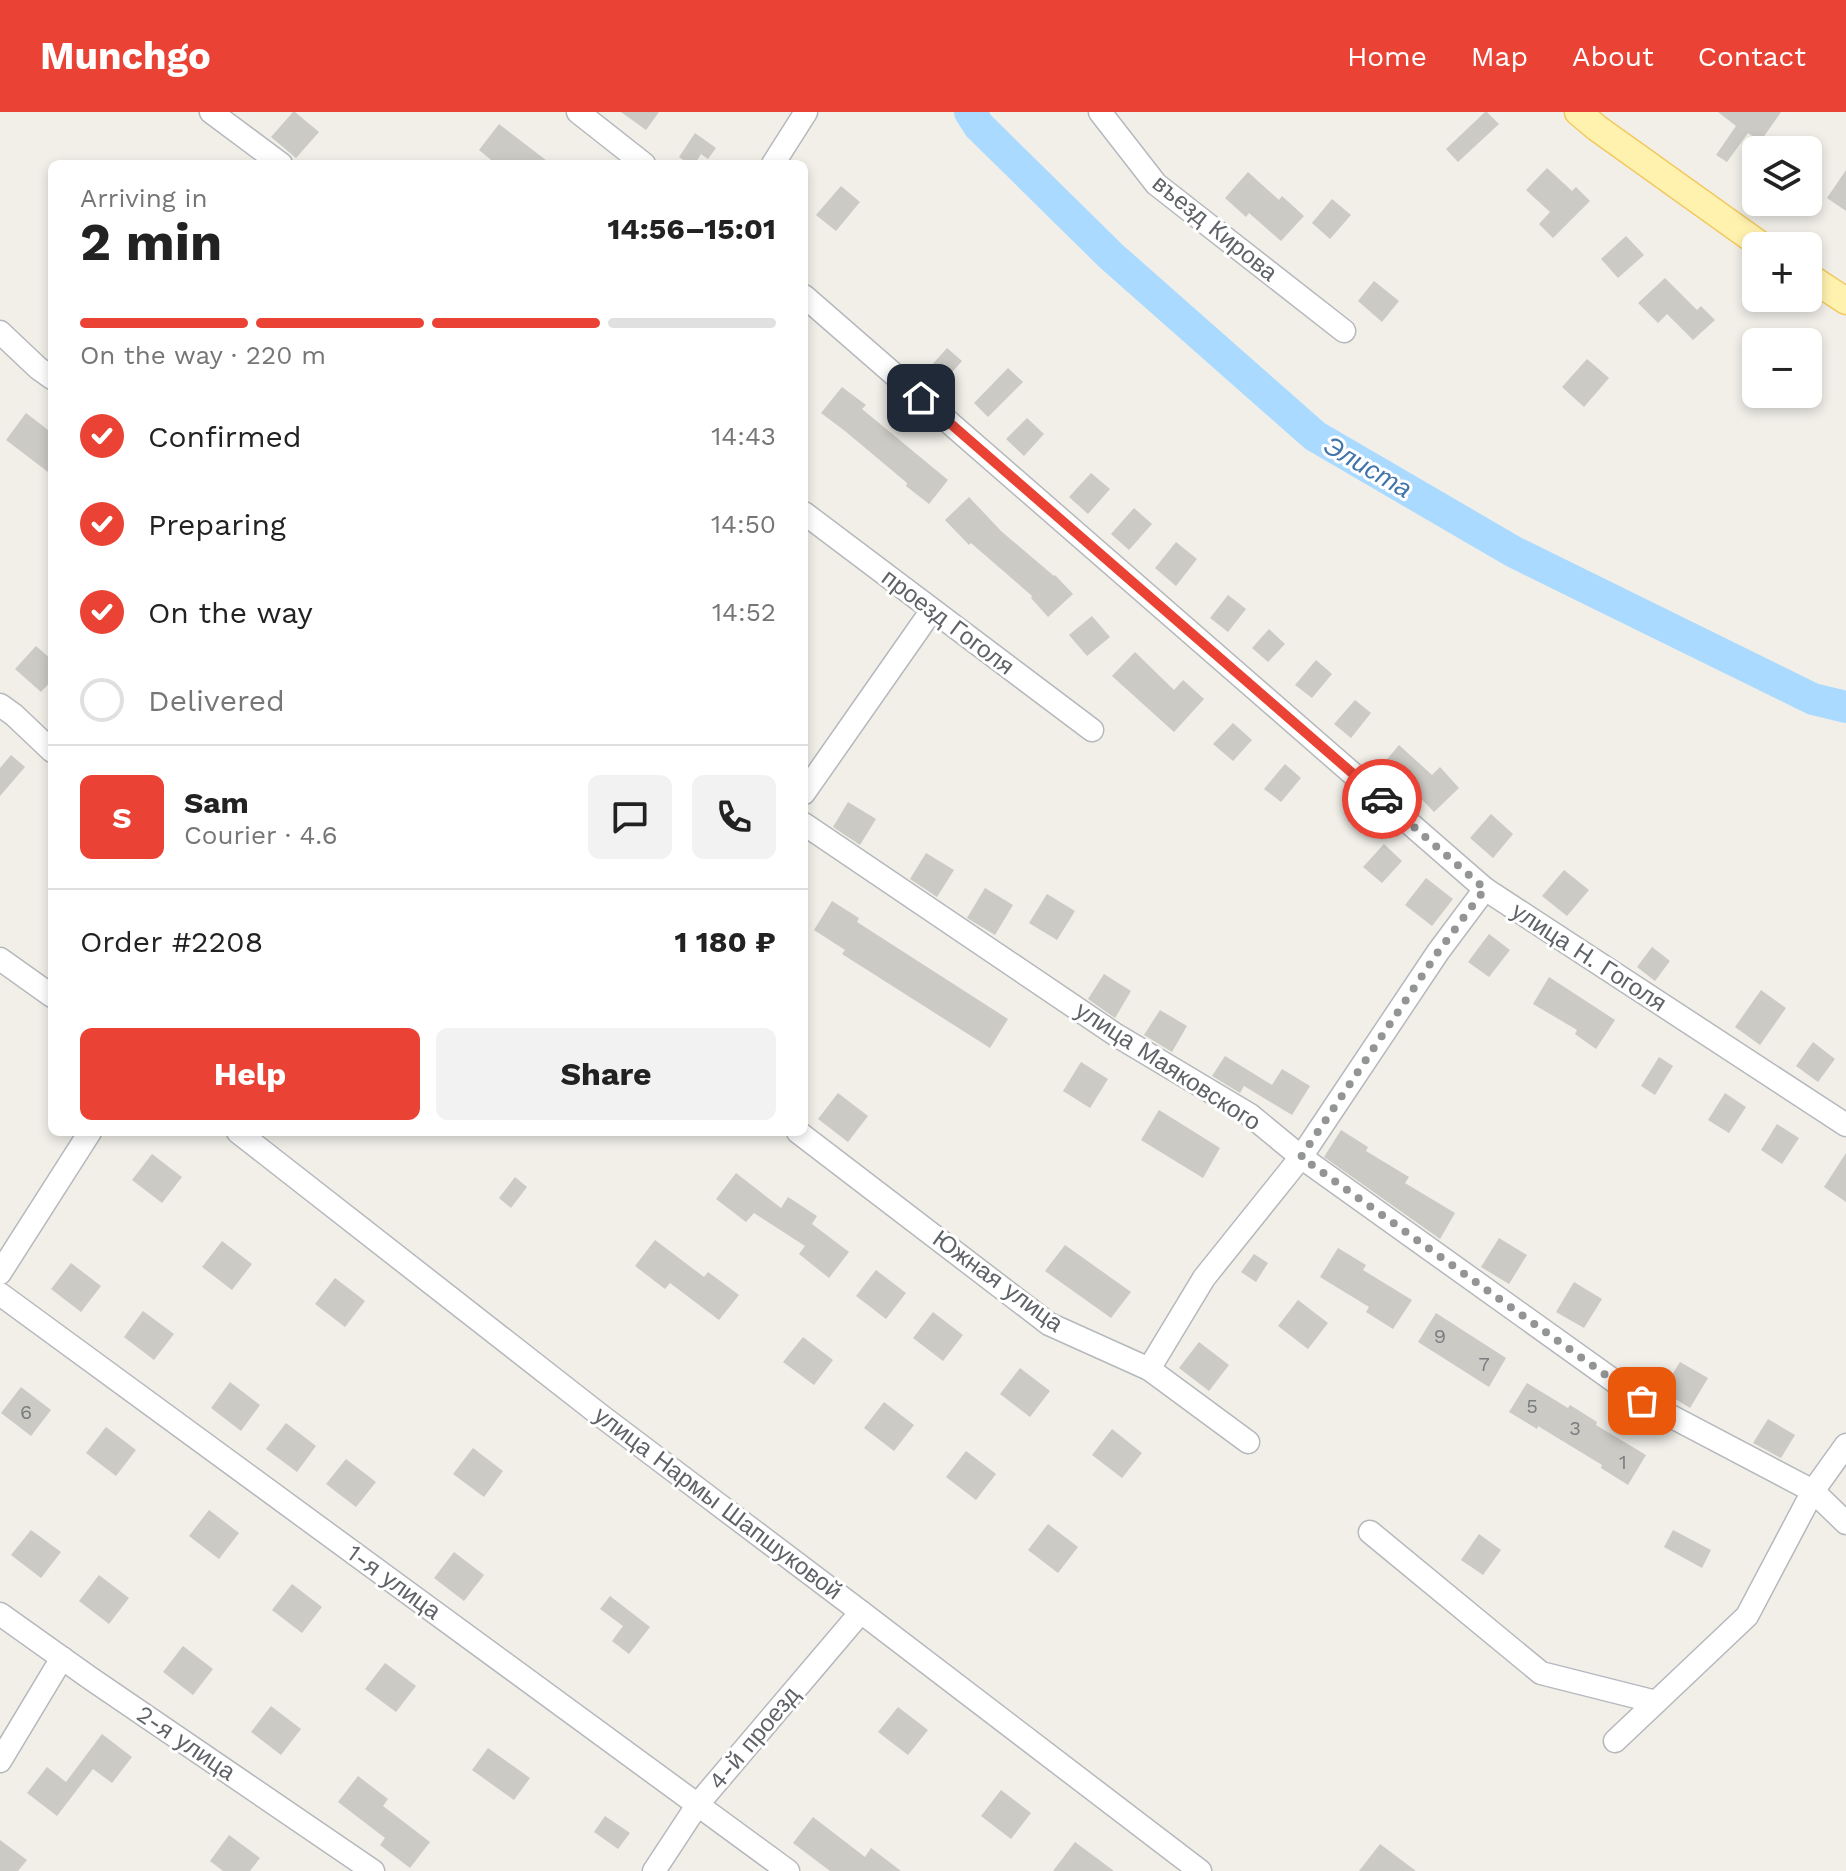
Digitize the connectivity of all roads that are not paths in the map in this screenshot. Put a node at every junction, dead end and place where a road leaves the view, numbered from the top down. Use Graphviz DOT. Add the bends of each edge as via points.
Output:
graph roads {
  1 [pos="211,112"];
  2 [pos="578,112"];
  3 [pos="806,112"];
  4 [pos="1100,112"];
  5 [pos="1578,112"];
  6 [pos="276,160"];
  7 [pos="639,160"];
  8 [pos="776,160"];
  9 [pos="1742,232"];
  10 [pos="1822,285"];
  11 [pos="808,299"];
  12 [pos="1846,301"];
  13 [pos="1344,331"];
  14 [pos="0,332"];
  15 [pos="48,375"];
  16 [pos="808,516"];
  17 [pos="932,610"];
  18 [pos="0,705"];
  19 [pos="1092,730"];
  20 [pos="48,747"];
  21 [pos="808,787"];
  22 [pos="808,827"];
  23 [pos="1485,889"];
  24 [pos="0,959"];
  25 [pos="48,993"];
  26 [pos="1846,1125"];
  27 [pos="87,1136"];
  28 [pos="243,1136"];
  29 [pos="803,1136"];
  30 [pos="1301,1157"];
  31 [pos="0,1273"];
  32 [pos="0,1294"];
  33 [pos="1149,1369"];
  34 [pos="1248,1442"];
  35 [pos="1846,1445"];
  36 [pos="1813,1491"];
  37 [pos="1846,1523"];
  38 [pos="1370,1532"];
  39 [pos="861,1612"];
  40 [pos="0,1614"];
  41 [pos="62,1658"];
  42 [pos="1656,1702"];
  43 [pos="1615,1741"];
  44 [pos="0,1761"];
  45 [pos="698,1804"];
  46 [pos="373,1871"];
  47 [pos="654,1871"];
  48 [pos="788,1871"];
  49 [pos="1200,1871"];
  1 -- 6 [label="street"];
  2 -- 7 [label="street"];
  3 -- 8 [label="street"];
  4 -- 13 [label="street, въезд Кирова" via="1156,184"];
  5 -- 9 [label="main road"];
  10 -- 12 [label="main road"];
  11 -- 23 [label="street, улица Н. Гоголя"];
  14 -- 15 [label="street"];
  16 -- 17 [label="street, проезд Гоголя"];
  17 -- 19 [label="street, проезд Гоголя"];
  17 -- 21 [label="street"];
  18 -- 20 [label="street"];
  22 -- 30 [label="street, улица Маяковского" via="1116,1035 1250,1115"];
  23 -- 26 [label="street, улица Н. Гоголя"];
  23 -- 30 [label="street"];
  24 -- 25 [label="street"];
  27 -- 31 [label="street"];
  28 -- 39 [label="street, улица Нармы Шапшуковой"];
  29 -- 33 [label="street, Южная улица" via="1049,1324"];
  30 -- 33 [label="street" via="1204,1278"];
  30 -- 36 [label="street, улица Маяковского" via="1642,1401"];
  32 -- 45 [label="street, 1-я улица"];
  33 -- 34 [label="street, Южная улица"];
  35 -- 36 [label="street"];
  36 -- 37 [label="street, улица Маяковского"];
  36 -- 42 [label="street" via="1747,1616"];
  38 -- 42 [label="street" via="1541,1673"];
  39 -- 45 [label="street, 4-й проезд"];
  39 -- 49 [label="street, улица Нармы Шапшуковой"];
  40 -- 41 [label="street, 2-я улица"];
  41 -- 44 [label="street"];
  41 -- 46 [label="street, 2-я улица"];
  42 -- 43 [label="street"];
  45 -- 47 [label="street, 4-й проезд"];
  45 -- 48 [label="street, 1-я улица"];
}
